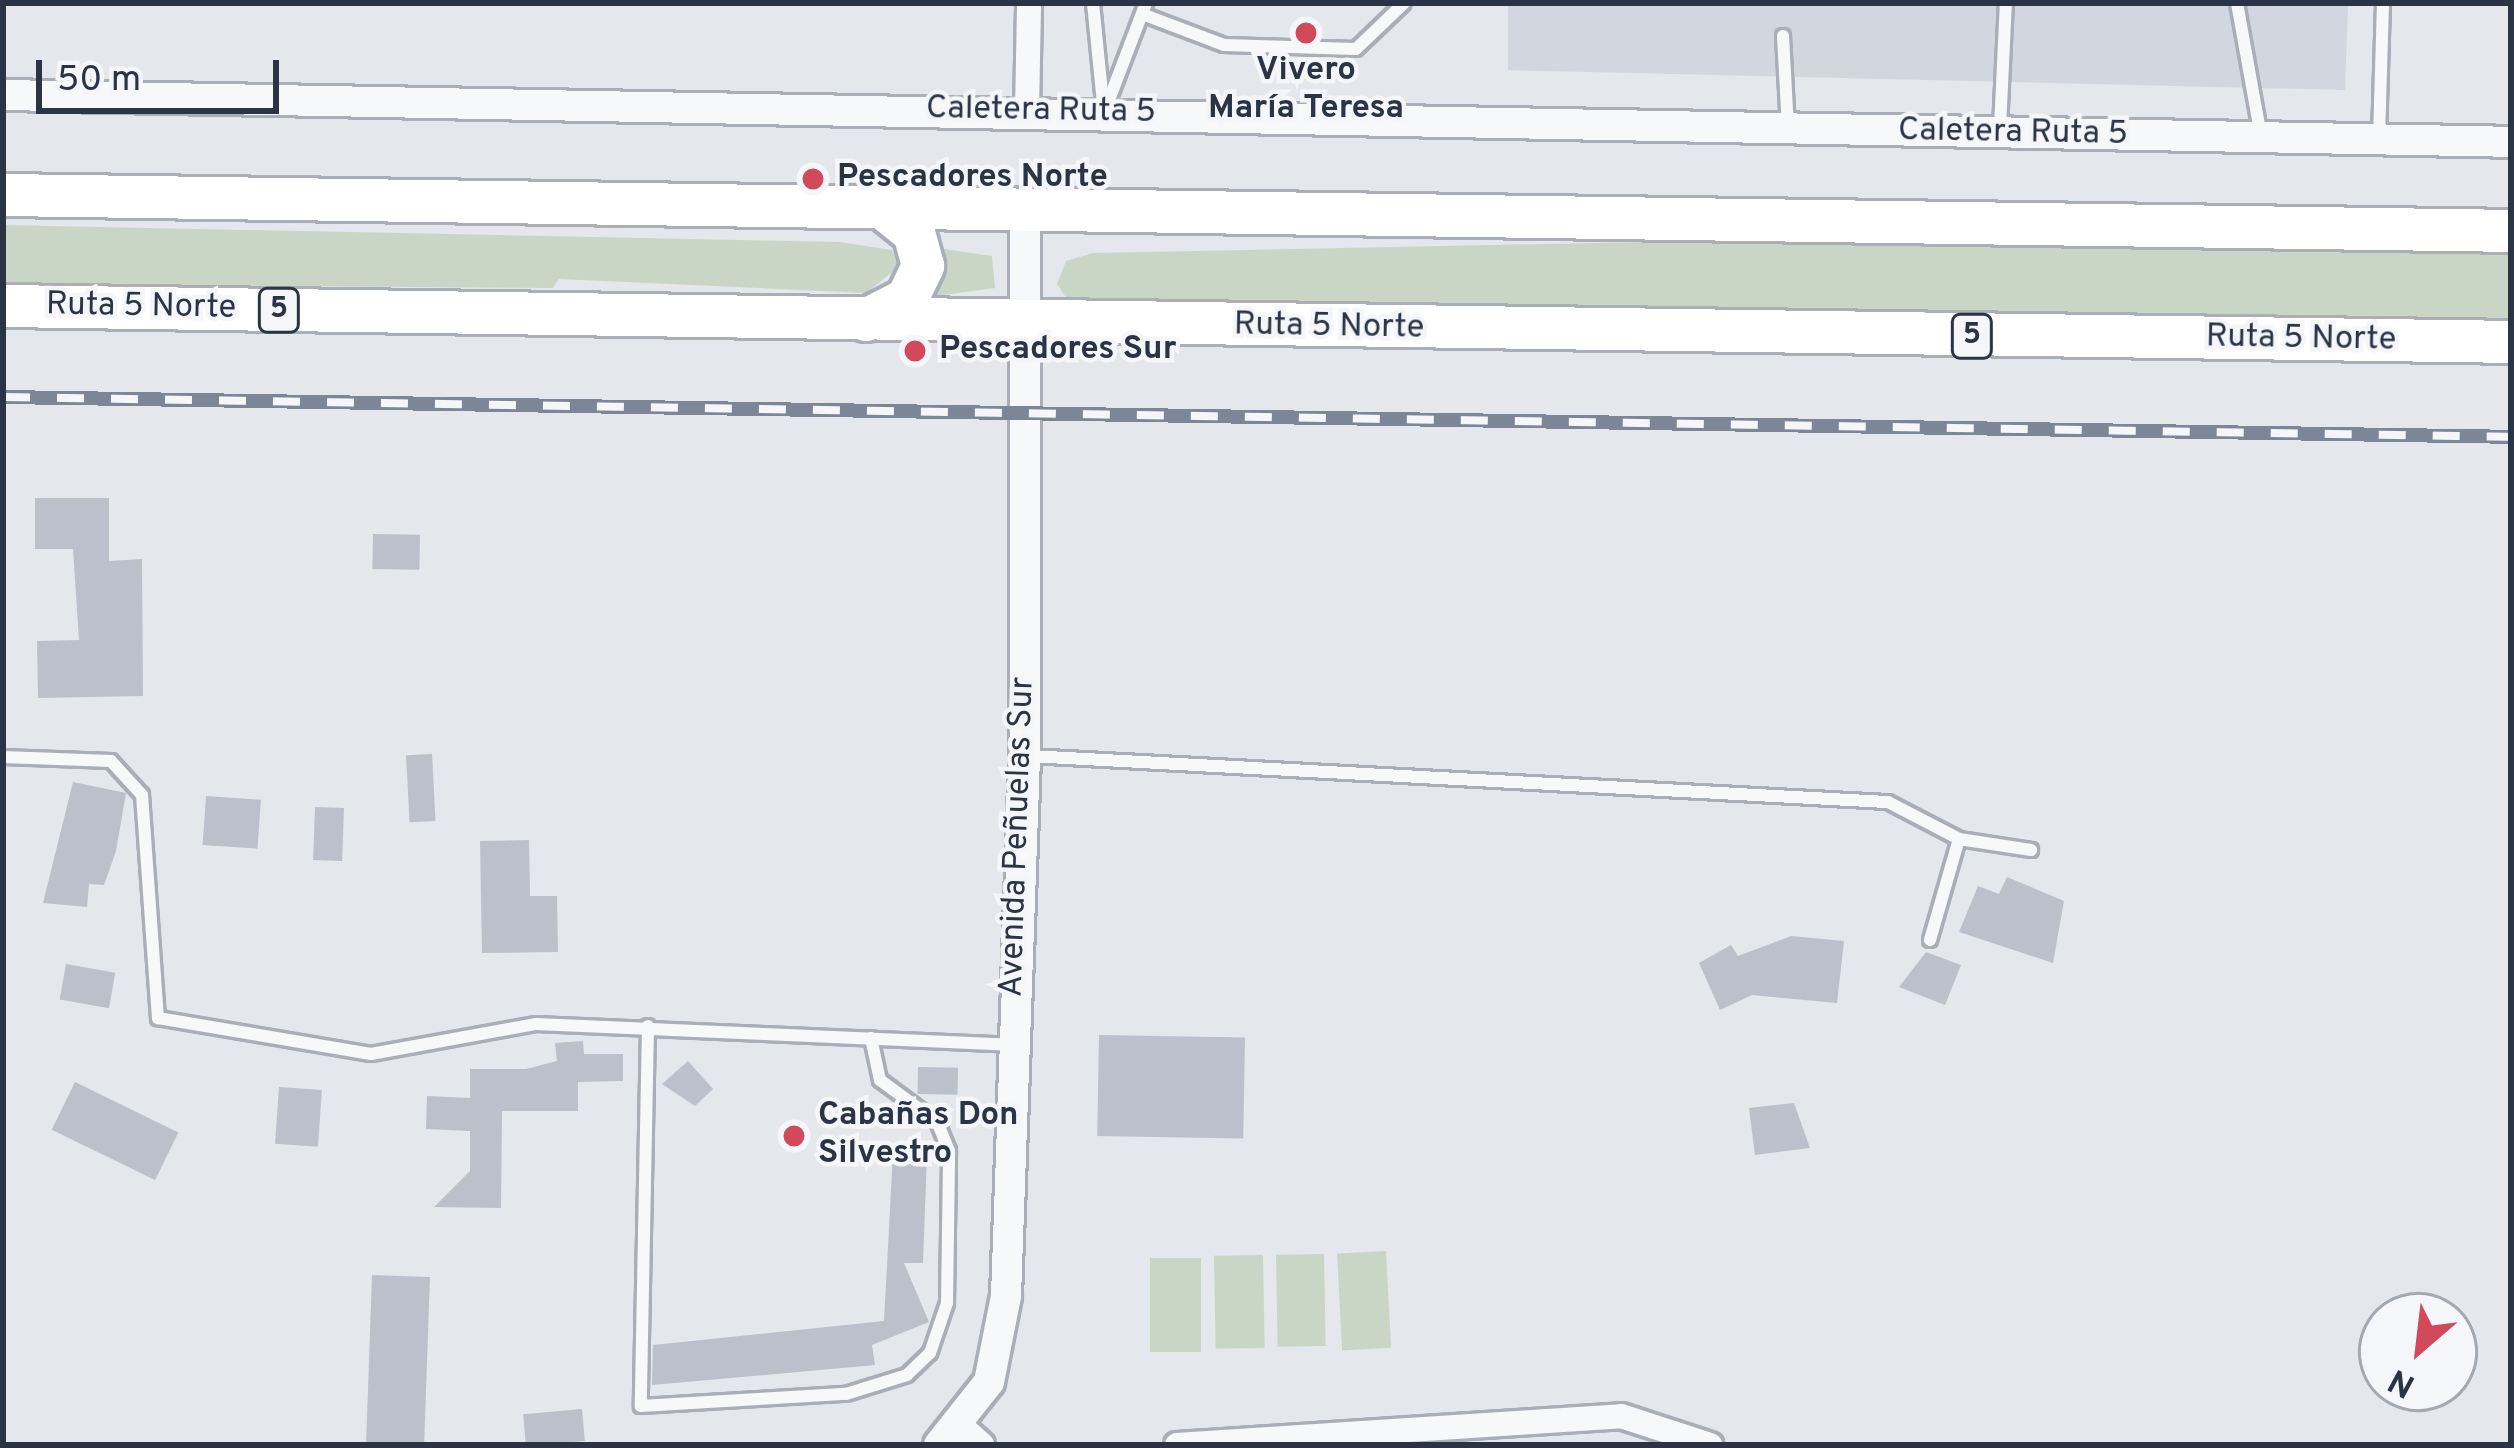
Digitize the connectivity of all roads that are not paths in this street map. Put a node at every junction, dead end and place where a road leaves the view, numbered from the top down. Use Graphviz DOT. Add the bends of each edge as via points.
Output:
graph roads {
  1 [pos="1029,3"];
  2 [pos="1093,3"];
  3 [pos="1404,3"];
  4 [pos="2006,3"];
  5 [pos="2237,3"];
  6 [pos="2383,3"];
  7 [pos="1144,9"];
  8 [pos="1783,36"];
  9 [pos="3,95"];
  10 [pos="1027,110"];
  11 [pos="1104,114"];
  12 [pos="1788,129"];
  13 [pos="2000,136"];
  14 [pos="2261,138"];
  15 [pos="2379,140"];
  16 [pos="2511,142"];
  17 [pos="3,195"];
  18 [pos="884,208"];
  19 [pos="1024,210"];
  20 [pos="2511,231"];
  21 [pos="3,306"];
  22 [pos="860,323"];
  23 [pos="1024,324"];
  24 [pos="2511,342"];
  25 [pos="1025,756"];
  26 [pos="3,757"];
  27 [pos="1959,838"];
  28 [pos="2030,850"];
  29 [pos="1930,940"];
  30 [pos="647,1026"];
  31 [pos="871,1038"];
  32 [pos="1012,1045"];
  33 [pos="1357,1437"];
  34 [pos="960,1438"];
  35 [pos="1177,1445"];
  36 [pos="1710,1445"];
  1 -- 10 [label="street"];
  2 -- 11 [label="lane"];
  3 -- 7 [label="lane" via="1356,49 1224,45"];
  4 -- 13 [label="lane"];
  5 -- 14 [label="lane"];
  6 -- 15 [label="lane"];
  7 -- 11 [label="lane"];
  8 -- 12 [label="lane"];
  9 -- 10 [label="street, Caletera Ruta 5"];
  10 -- 11 [label="street, Caletera Ruta 5"];
  11 -- 12 [label="street, Caletera Ruta 5"];
  12 -- 13 [label="street, Caletera Ruta 5"];
  13 -- 14 [label="street, Caletera Ruta 5"];
  14 -- 15 [label="street, Caletera Ruta 5"];
  15 -- 16 [label="street, Caletera Ruta 5"];
  17 -- 18 [label="highway"];
  18 -- 19 [label="highway"];
  18 -- 22 [label="highway" via="914,233 923,266 907,299"];
  19 -- 20 [label="highway"];
  19 -- 23 [label="street, Avenida Peñuelas Sur"];
  21 -- 22 [label="highway, Ruta 5 Norte / 5"];
  22 -- 23 [label="highway, Ruta 5 Norte / 5"];
  23 -- 24 [label="highway, Ruta 5 Norte / 5"];
  23 -- 25 [label="street, Avenida Peñuelas Sur"];
  25 -- 27 [label="lane" via="1888,802"];
  25 -- 32 [label="street, Avenida Peñuelas Sur"];
  26 -- 30 [label="lane" via="111,760 142,795 158,1018 371,1054 514,1024"];
  27 -- 28 [label="lane"];
  27 -- 29 [label="lane"];
  30 -- 31 [label="lane"];
  30 -- 31 [label="lane" via="641,1406 846,1394 907,1375 930,1353 947,1303 949,1151 937,1122 880,1080"];
  31 -- 32 [label="lane"];
  32 -- 34 [label="street, Avenida Peñuelas Sur" via="1004,1331"];
  33 -- 35 [label="street"];
  33 -- 36 [label="street" via="1621,1417"];
}
